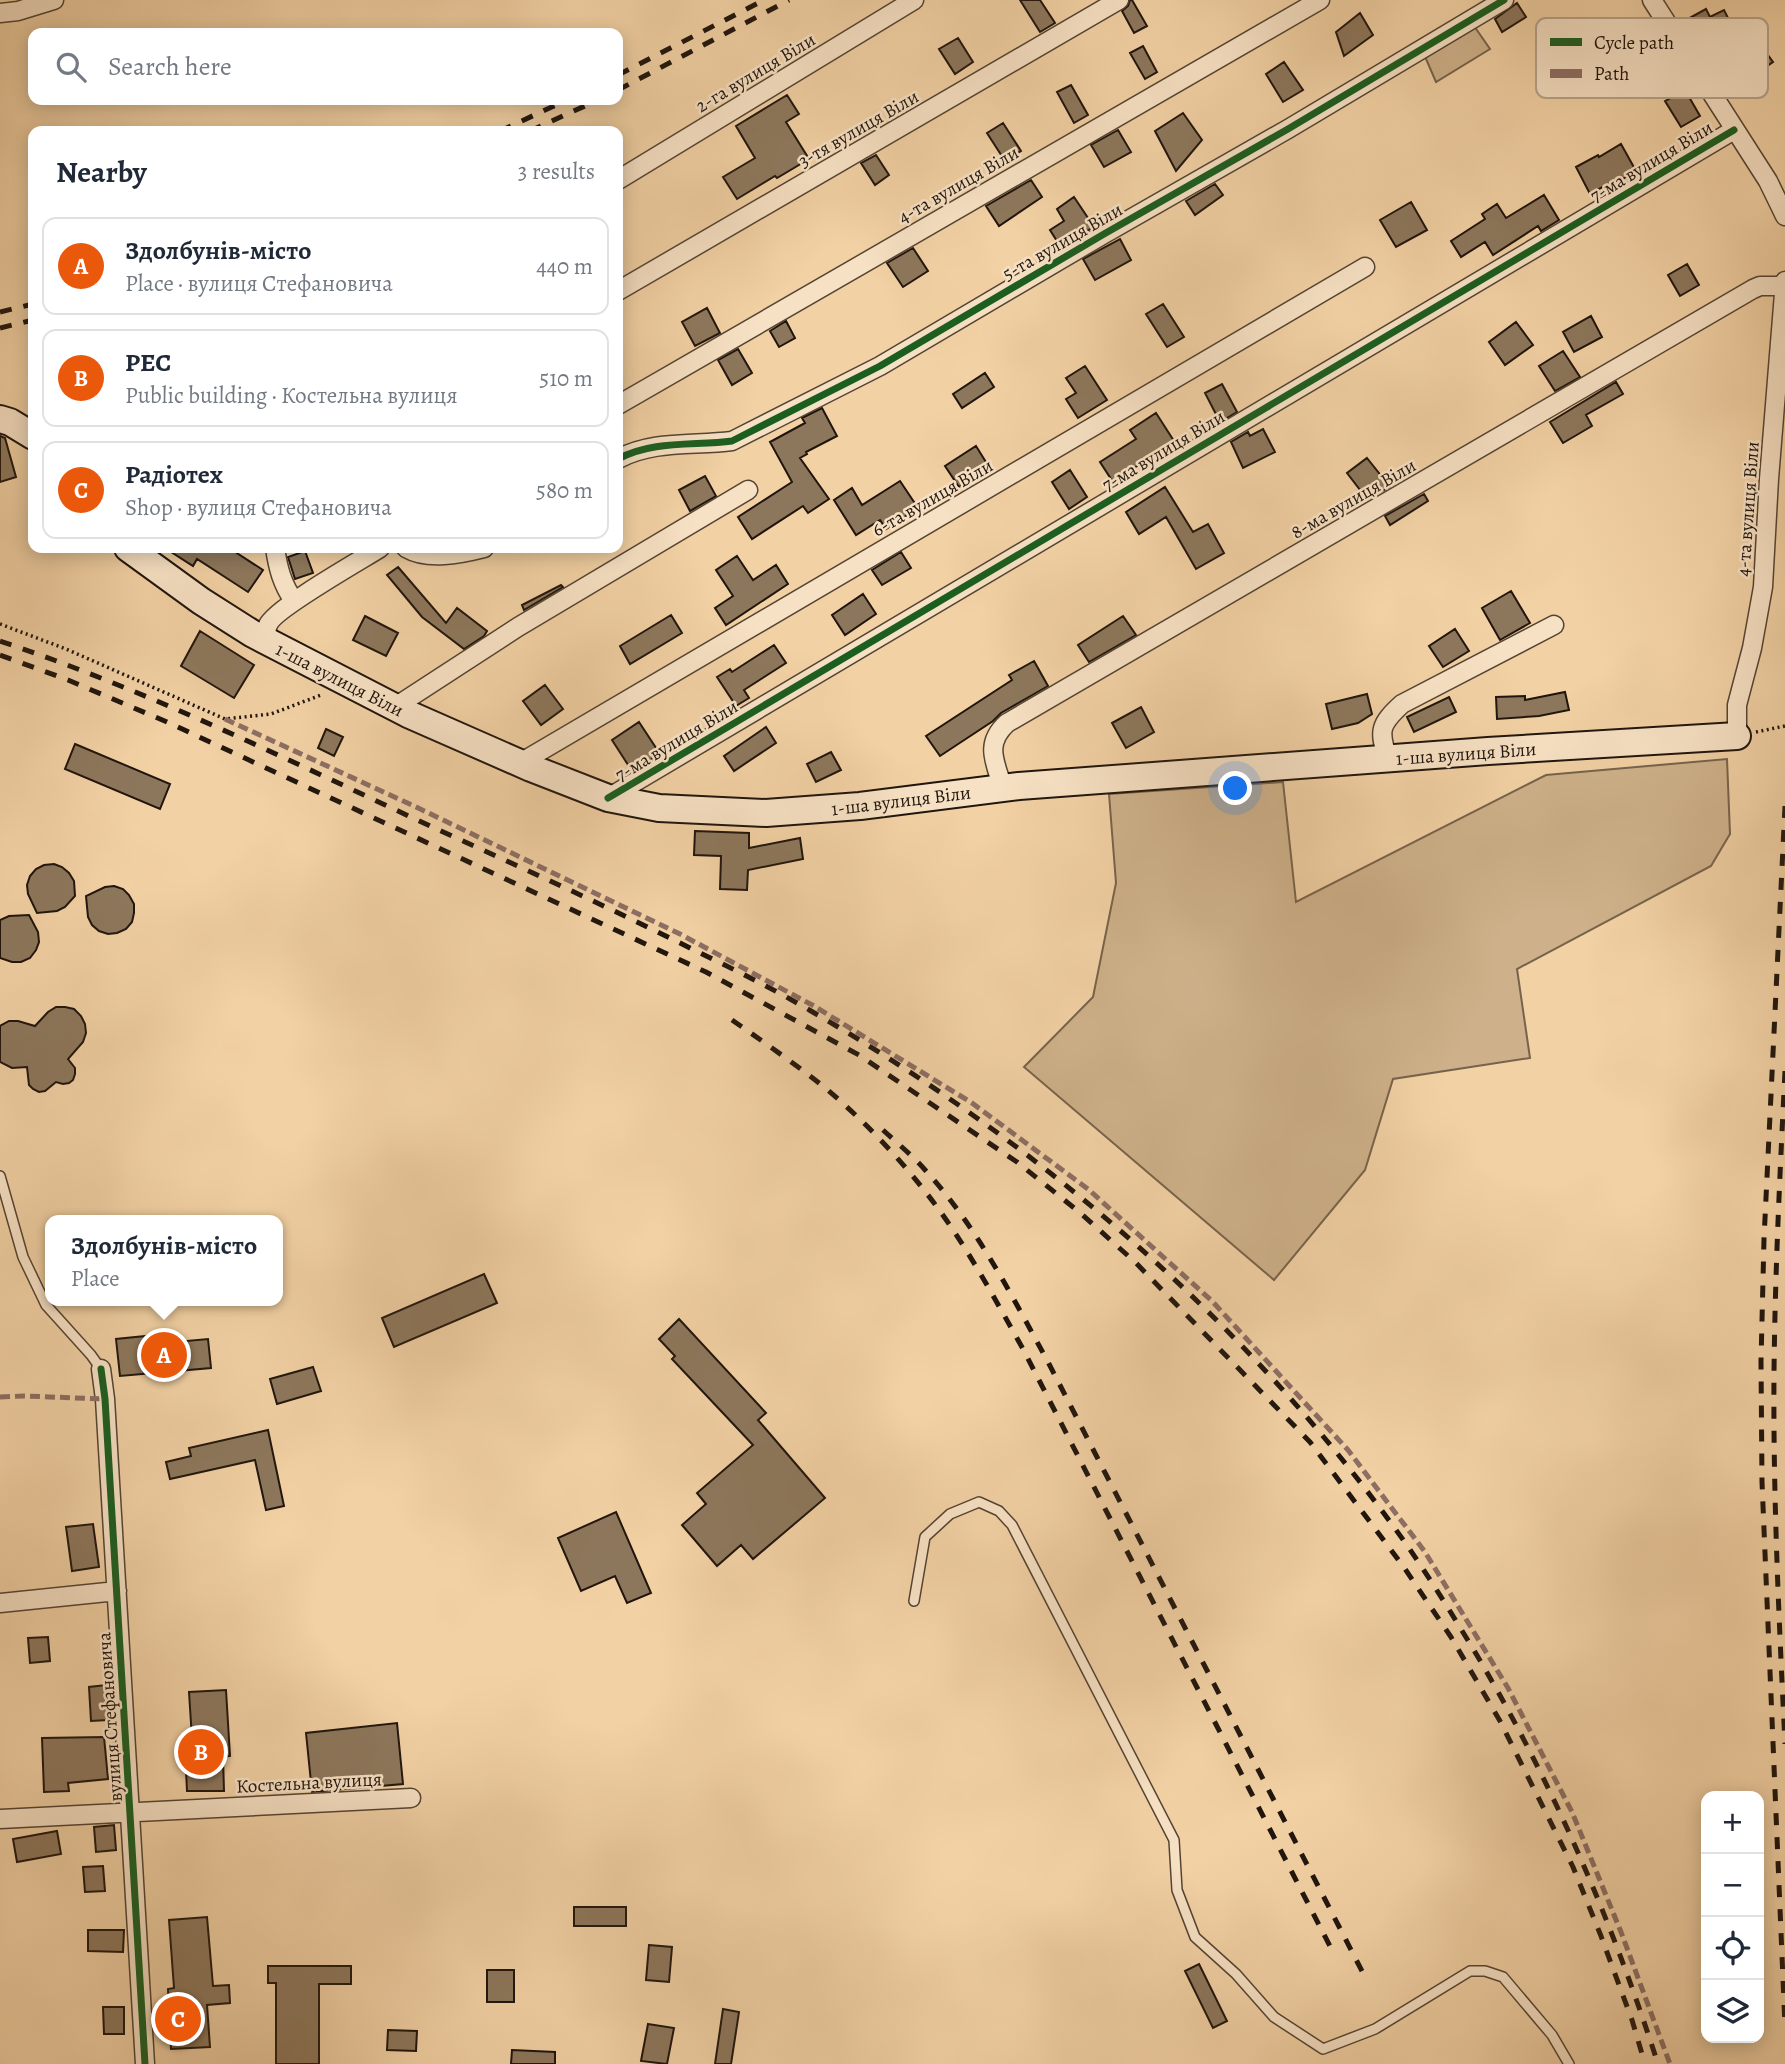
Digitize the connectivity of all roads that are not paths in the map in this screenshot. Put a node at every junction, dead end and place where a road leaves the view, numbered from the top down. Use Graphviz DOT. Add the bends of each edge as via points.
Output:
graph roads {
  1 [pos="54,0"];
  2 [pos="914,0"];
  3 [pos="1119,0"];
  4 [pos="1320,0"];
  5 [pos="1504,0"];
  6 [pos="1652,0"];
  7 [pos="0,13"];
  8 [pos="1663,18"];
  9 [pos="1714,98"];
  10 [pos="1734,130"];
  11 [pos="623,177"];
  12 [pos="1785,216"];
  13 [pos="1365,267"];
  14 [pos="1785,281"];
  15 [pos="1784,286"];
  16 [pos="623,288"];
  17 [pos="623,402"];
  18 [pos="0,419"];
  19 [pos="28,433"];
  20 [pos="623,456"];
  21 [pos="748,490"];
  22 [pos="135,553"];
  23 [pos="276,553"];
  24 [pos="372,553"];
  25 [pos="420,553"];
  26 [pos="461,553"];
  27 [pos="294,601"];
  28 [pos="1554,625"];
  29 [pos="265,641"];
  30 [pos="395,707"];
  31 [pos="1737,736"];
  32 [pos="1388,758"];
  33 [pos="520,763"];
  34 [pos="1003,788"];
  35 [pos="608,798"];
  36 [pos="0,1176"];
  37 [pos="45,1303"];
  38 [pos="47,1306"];
  39 [pos="101,1368"];
  40 [pos="117,1591"];
  41 [pos="914,1601"];
  42 [pos="0,1603"];
  43 [pos="411,1798"];
  44 [pos="131,1812"];
  45 [pos="0,1819"];
  46 [pos="145,2064"];
  47 [pos="1569,2064"];
  1 -- 7 [label="street"];
  2 -- 11 [label="street, 2-га вулиця Віли"];
  3 -- 16 [label="street, 3-тя вулиця Віли"];
  4 -- 17 [label="street, 4-та вулиця Віли"];
  5 -- 20 [label="street, 5-та вулиця Віли" via="880,366 732,441 640,449"];
  6 -- 8 [label="street"];
  9 -- 10 [label="street"];
  10 -- 12 [label="street"];
  10 -- 35 [label="street, 7-ма вулиця Віли"];
  13 -- 33 [label="street, 6-та вулиця Віли"];
  14 -- 15 [label="street, 4-та вулиця Віли"];
  15 -- 31 [label="street, 4-та вулиця Віли" via="1763,587 1737,705"];
  15 -- 34 [label="street, 8-ма вулиця Віли" via="1753,289 1007,723 994,739 993,752"];
  18 -- 19 [label="main road"];
  21 -- 30 [label="street"];
  22 -- 29 [label="main road, 1-ша вулиця Віли"];
  23 -- 27 [label="street" via="278,570"];
  24 -- 27 [label="street"];
  25 -- 26 [label="street"];
  27 -- 29 [label="street" via="268,624"];
  28 -- 32 [label="street" via="1402,704 1383,727 1381,738"];
  29 -- 30 [label="main road, 1-ша вулиця Віли"];
  30 -- 33 [label="main road, 1-ша вулиця Віли"];
  31 -- 32 [label="main road, 1-ша вулиця Віли"];
  32 -- 34 [label="main road, 1-ша вулиця Віли"];
  33 -- 35 [label="main road, 1-ша вулиця Віли"];
  34 -- 35 [label="main road, 1-ша вулиця Віли" via="766,813 659,808"];
  36 -- 37 [label="lane" via="23,1257"];
  38 -- 39 [label="lane"];
  39 -- 40 [label="street, вулиця Стефановича"];
  40 -- 42 [label="street"];
  40 -- 44 [label="street, вулиця Стефановича"];
  41 -- 47 [label="lane" via="925,1537 950,1514 979,1502 999,1511 1012,1525 1174,1840 1177,1890 1195,1937 1274,2017 1323,2049 1375,2029 1469,1971 1485,1971 1503,1977 1552,2035"];
  43 -- 44 [label="street, Костельна вулиця"];
  44 -- 45 [label="street, Костельна вулиця"];
  44 -- 46 [label="street, вулиця Стефановича"];
}
